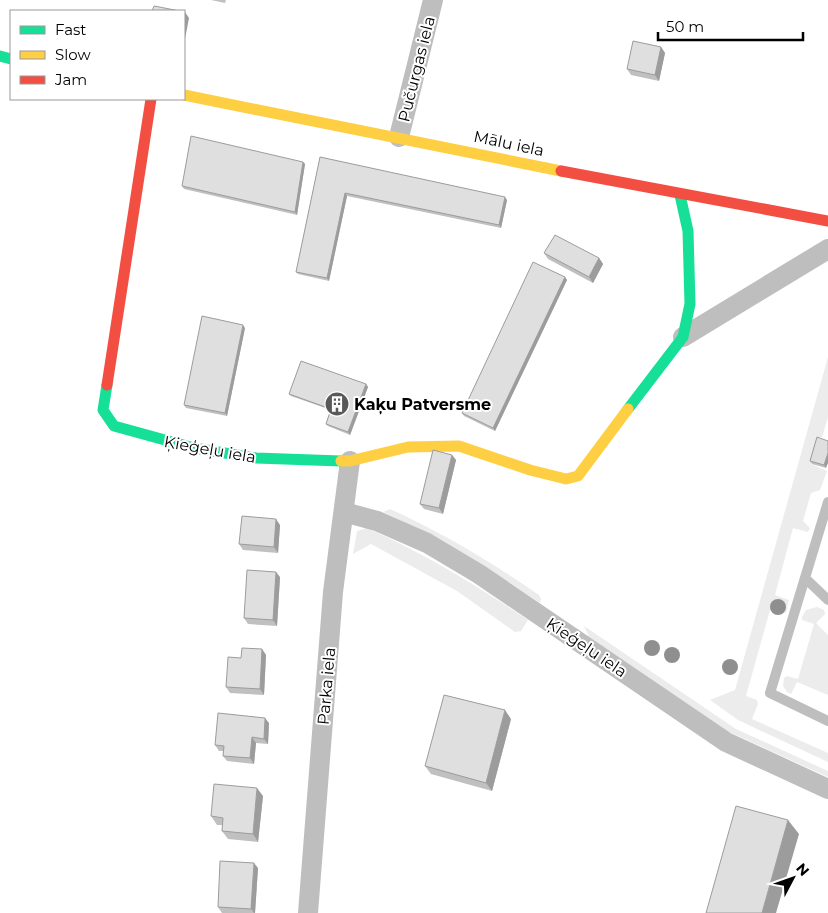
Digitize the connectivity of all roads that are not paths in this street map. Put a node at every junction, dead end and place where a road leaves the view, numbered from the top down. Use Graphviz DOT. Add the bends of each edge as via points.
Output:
graph roads {
  1 [pos="433,0"];
  2 [pos="185,95"];
  3 [pos="151,100"];
  4 [pos="399,137"];
  5 [pos="680,195"];
  6 [pos="828,221"];
  7 [pos="828,249"];
  8 [pos="683,337"];
  9 [pos="350,461"];
  10 [pos="828,502"];
  11 [pos="344,512"];
  12 [pos="805,578"];
  13 [pos="828,600"];
  14 [pos="828,722"];
  15 [pos="828,789"];
  16 [pos="308,913"];
  1 -- 4 [label="street, Pučurgas iela"];
  2 -- 4 [label="street, Mālu iela"];
  3 -- 9 [label="street, Ķieģeļu iela" via="103,410 114,426 194,448 256,458"];
  4 -- 5 [label="street, Mālu iela"];
  5 -- 6 [label="street, Mālu iela"];
  5 -- 8 [label="street" via="688,231 690,304"];
  7 -- 8 [label="street"];
  8 -- 9 [label="street, Ķieģeļu iela" via="578,476 566,479 530,470 459,446 408,447"];
  9 -- 11 [label="street, Parka iela"];
  10 -- 12 [label="lane"];
  11 -- 15 [label="street, Ķieģeļu iela" via="377,521 427,543 479,574 726,742"];
  11 -- 16 [label="street, Parka iela" via="332,601"];
  12 -- 13 [label="lane"];
  12 -- 14 [label="lane" via="770,693"];
}
